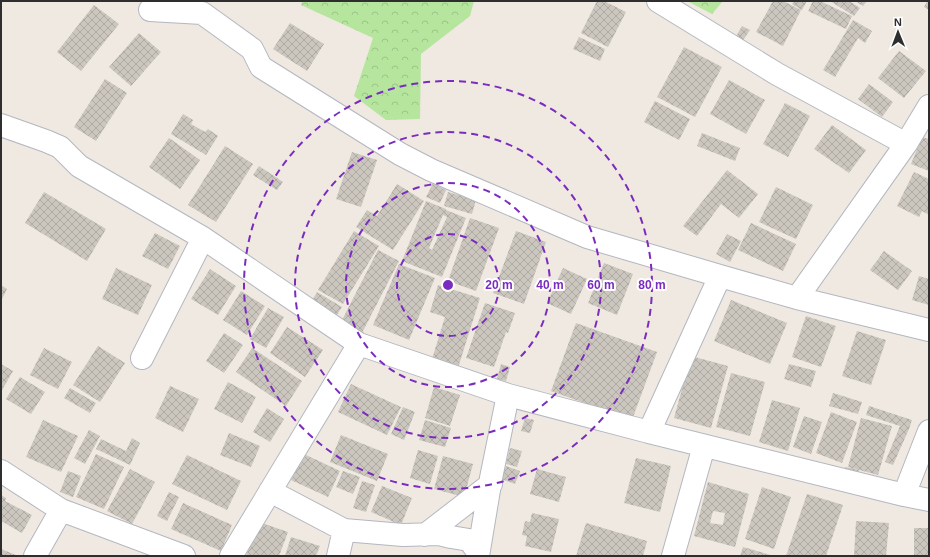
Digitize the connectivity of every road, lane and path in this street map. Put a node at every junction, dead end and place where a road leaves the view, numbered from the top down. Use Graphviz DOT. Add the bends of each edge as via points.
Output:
graph roads {
  1 [pos="658,1"];
  2 [pos="150,10"];
  3 [pos="929,106"];
  4 [pos="1,125"];
  5 [pos="906,144"];
  6 [pos="203,238"];
  7 [pos="720,276"];
  8 [pos="797,298"];
  9 [pos="929,330"];
  10 [pos="359,344"];
  11 [pos="142,358"];
  12 [pos="508,395"];
  13 [pos="929,431"];
  14 [pos="649,432"];
  15 [pos="704,446"];
  16 [pos="1,471"];
  17 [pos="491,484"];
  18 [pos="270,491"];
  19 [pos="904,495"];
  20 [pos="929,500"];
  21 [pos="62,510"];
  22 [pos="344,530"];
  23 [pos="425,535"];
  24 [pos="478,554"];
  25 [pos="36,556"];
  26 [pos="184,556"];
  27 [pos="231,556"];
  28 [pos="338,556"];
  29 [pos="673,556"];
  1 -- 5 [label="street" via="777,74"];
  2 -- 7 [label="street" via="202,13 252,49 261,67 400,154 431,170 587,236"];
  3 -- 5 [label="street"];
  4 -- 6 [label="street" via="60,147 79,166"];
  5 -- 8 [label="street"];
  6 -- 10 [label="street"];
  6 -- 11 [label="street"];
  7 -- 8 [label="street"];
  7 -- 14 [label="street"];
  8 -- 9 [label="street"];
  10 -- 12 [label="street"];
  10 -- 18 [label="street"];
  12 -- 14 [label="street"];
  12 -- 17 [label="street"];
  13 -- 19 [label="street"];
  14 -- 15 [label="street"];
  15 -- 19 [label="street"];
  15 -- 29 [label="street"];
  16 -- 21 [label="street"];
  17 -- 23 [label="street"];
  17 -- 24 [label="street"];
  18 -- 22 [label="street"];
  18 -- 27 [label="street"];
  19 -- 20 [label="street"];
  21 -- 25 [label="street"];
  21 -- 26 [label="street"];
  22 -- 23 [label="street"];
  22 -- 28 [label="street"];
  23 -- 24 [label="street" via="439,534 469,540"];
}
